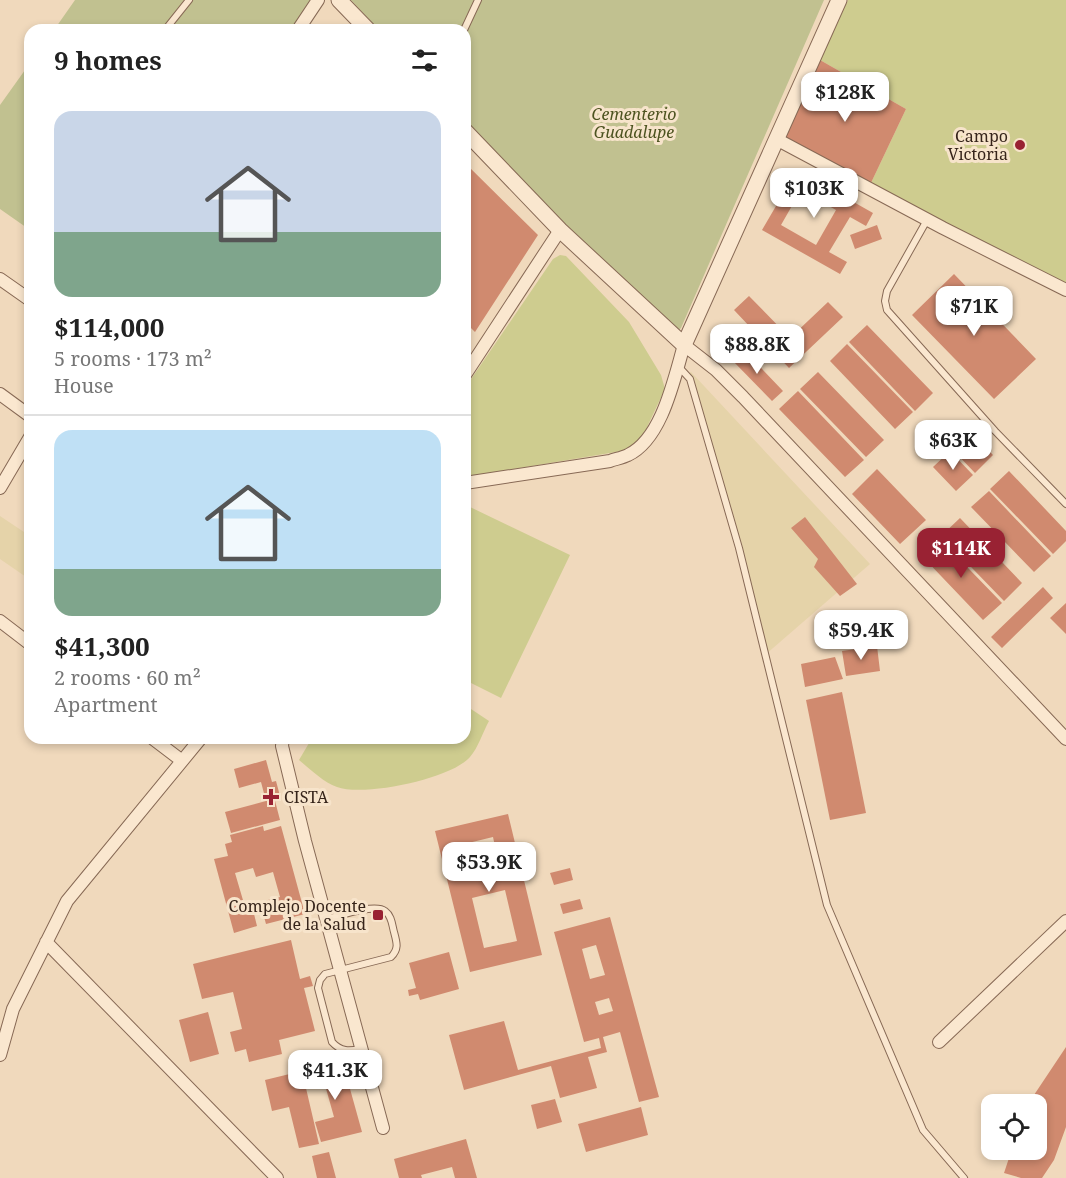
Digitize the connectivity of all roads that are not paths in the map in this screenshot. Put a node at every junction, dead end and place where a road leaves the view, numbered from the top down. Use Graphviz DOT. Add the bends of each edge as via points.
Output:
graph roads {
  1 [pos="189,0"];
  2 [pos="318,0"];
  3 [pos="339,0"];
  4 [pos="478,0"];
  5 [pos="839,0"];
  6 [pos="170,24"];
  7 [pos="302,24"];
  8 [pos="362,24"];
  9 [pos="467,24"];
  10 [pos="471,137"];
  11 [pos="778,140"];
  12 [pos="927,220"];
  13 [pos="560,230"];
  14 [pos="0,279"];
  15 [pos="1066,290"];
  16 [pos="24,296"];
  17 [pos="684,345"];
  18 [pos="471,366"];
  19 [pos="678,366"];
  20 [pos="0,394"];
  21 [pos="24,412"];
  22 [pos="24,447"];
  23 [pos="471,482"];
  24 [pos="0,488"];
  25 [pos="1066,504"];
  26 [pos="0,621"];
  27 [pos="24,639"];
  28 [pos="1066,739"];
  29 [pos="160,744"];
  30 [pos="196,744"];
  31 [pos="282,744"];
  32 [pos="181,760"];
  33 [pos="327,919"];
  34 [pos="1066,921"];
  35 [pos="46,942"];
  36 [pos="341,970"];
  37 [pos="3,1036"];
  38 [pos="939,1042"];
  39 [pos="362,1048"];
  40 [pos="0,1055"];
  41 [pos="383,1128"];
  42 [pos="277,1178"];
  43 [pos="964,1178"];
  1 -- 6 [label="lane"];
  2 -- 7 [label="street"];
  3 -- 8 [label="street"];
  4 -- 9 [label="lane"];
  5 -- 11 [label="street"];
  10 -- 13 [label="street"];
  11 -- 12 [label="street"];
  11 -- 17 [label="street"];
  12 -- 15 [label="street"];
  12 -- 25 [label="lane" via="887,291 887,310"];
  13 -- 17 [label="street"];
  13 -- 18 [label="street"];
  14 -- 16 [label="street"];
  17 -- 19 [label="street"];
  17 -- 28 [label="street" via="743,397"];
  19 -- 23 [label="street" via="656,428 628,455"];
  19 -- 43 [label="lane" via="690,378 739,548 827,905 923,1130"];
  20 -- 21 [label="street"];
  22 -- 24 [label="street"];
  26 -- 27 [label="street"];
  29 -- 32 [label="street"];
  30 -- 32 [label="street"];
  31 -- 33 [label="street"];
  32 -- 35 [label="street" via="67,901"];
  33 -- 36 [label="street"];
  33 -- 36 [label="lane" via="375,907 390,916 397,944 391,957"];
  34 -- 38 [label="street"];
  35 -- 37 [label="street"];
  35 -- 42 [label="street"];
  36 -- 39 [label="street"];
  36 -- 39 [label="lane" via="325,975 318,988 329,1031 338,1048"];
  37 -- 40 [label="street"];
  39 -- 41 [label="street"];
}
